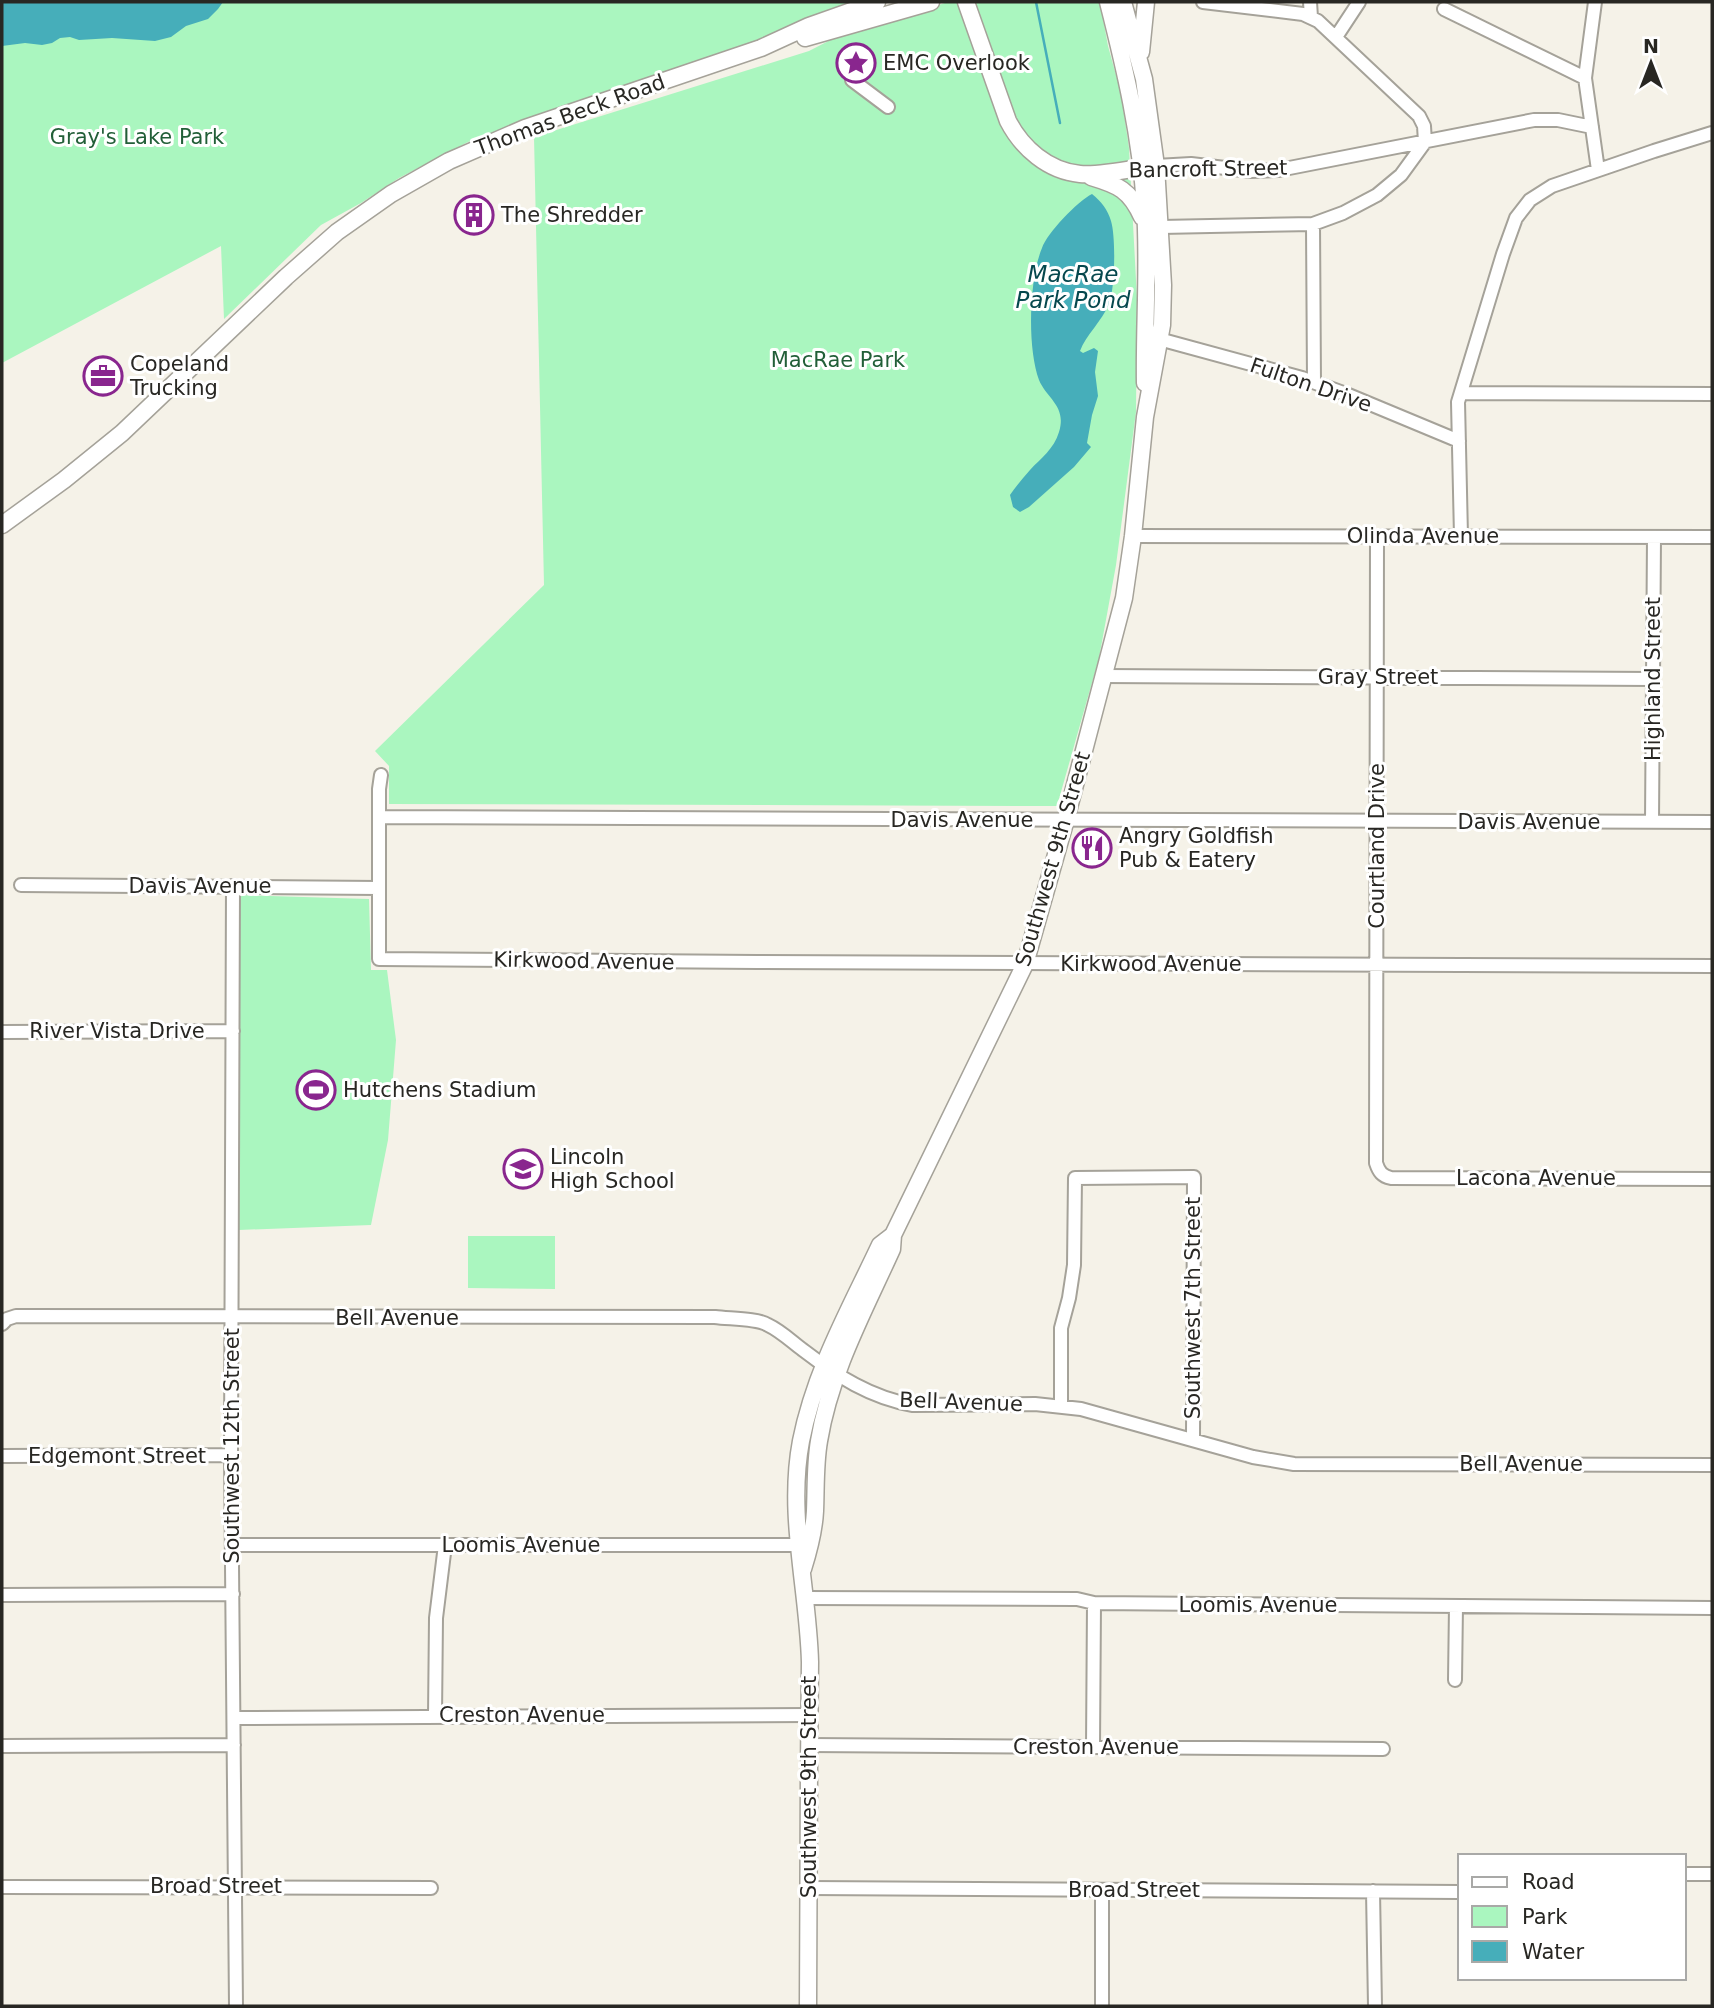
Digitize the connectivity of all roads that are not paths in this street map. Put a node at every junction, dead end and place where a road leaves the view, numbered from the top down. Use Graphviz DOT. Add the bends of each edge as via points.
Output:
graph roads {
  1 [pos="877,2"];
  2 [pos="931,2"];
  3 [pos="966,2"];
  4 [pos="1108,2"];
  5 [pos="1123,2"];
  6 [pos="1146,2"];
  7 [pos="1203,2"];
  8 [pos="1310,2"];
  9 [pos="1359,2"];
  10 [pos="1595,2"];
  11 [pos="1444,9"];
  12 [pos="1311,16"];
  13 [pos="1336,37"];
  14 [pos="761,48"];
  15 [pos="1140,65"];
  16 [pos="1585,78"];
  17 [pos="852,80"];
  18 [pos="888,107"];
  19 [pos="1592,127"];
  20 [pos="1712,133"];
  21 [pos="1425,142"];
  22 [pos="1149,167"];
  23 [pos="1598,170"];
  24 [pos="1082,174"];
  25 [pos="1313,224"];
  26 [pos="1161,227"];
  27 [pos="1147,248"];
  28 [pos="1160,339"];
  29 [pos="1314,382"];
  30 [pos="1461,393"];
  31 [pos="1712,394"];
  32 [pos="1145,417"];
  33 [pos="1459,441"];
  34 [pos="2,525"];
  35 [pos="1133,536"];
  36 [pos="1377,536"];
  37 [pos="1461,536"];
  38 [pos="1654,537"];
  39 [pos="1712,537"];
  40 [pos="1104,676"];
  41 [pos="1377,677"];
  42 [pos="1653,679"];
  43 [pos="381,775"];
  44 [pos="379,817"];
  45 [pos="1066,820"];
  46 [pos="1377,821"];
  47 [pos="1652,822"];
  48 [pos="1712,822"];
  49 [pos="21,885"];
  50 [pos="233,886"];
  51 [pos="379,888"];
  52 [pos="1025,964"];
  53 [pos="1377,965"];
  54 [pos="1712,966"];
  55 [pos="233,1031"];
  56 [pos="2,1032"];
  57 [pos="1377,1155"];
  58 [pos="1712,1179"];
  59 [pos="232,1317"];
  60 [pos="2,1324"];
  61 [pos="830,1369"];
  62 [pos="1061,1406"];
  63 [pos="1193,1440"];
  64 [pos="231,1455"];
  65 [pos="2,1456"];
  66 [pos="1712,1465"];
  67 [pos="232,1545"];
  68 [pos="445,1545"];
  69 [pos="804,1545"];
  70 [pos="233,1594"];
  71 [pos="2,1595"];
  72 [pos="805,1598"];
  73 [pos="1094,1603"];
  74 [pos="1456,1606"];
  75 [pos="1712,1608"];
  76 [pos="1455,1680"];
  77 [pos="809,1714"];
  78 [pos="435,1716"];
  79 [pos="234,1717"];
  80 [pos="234,1745"];
  81 [pos="809,1745"];
  82 [pos="2,1746"];
  83 [pos="1093,1747"];
  84 [pos="1383,1749"];
  85 [pos="1686,1874"];
  86 [pos="1712,1874"];
  87 [pos="2,1886"];
  88 [pos="236,1886"];
  89 [pos="431,1888"];
  90 [pos="809,1888"];
  91 [pos="1102,1890"];
  92 [pos="1373,1891"];
  93 [pos="1458,1892"];
  94 [pos="236,2006"];
  95 [pos="808,2006"];
  96 [pos="1102,2006"];
  97 [pos="1374,2006"];
  1 -- 14 [label="main road, Thomas Beck Road"];
  2 -- 14 [label="main road, Thomas Beck Road"];
  3 -- 24 [label="main road, Bancroft Street" via="1014,133 1038,158"];
  4 -- 22 [label="main road, Southwest 9th Street"];
  5 -- 15 [label="main road, Southwest 9th Street"];
  6 -- 15 [label="main road"];
  7 -- 12 [label="street"];
  8 -- 12 [label="street"];
  9 -- 13 [label="street"];
  10 -- 16 [label="street"];
  11 -- 16 [label="street"];
  12 -- 13 [label="street"];
  13 -- 21 [label="street" via="1419,116"];
  14 -- 34 [label="main road, Thomas Beck Road" via="525,128 449,161 391,194 337,232 286,277 122,433"];
  15 -- 22 [label="main road, Southwest 9th Street"];
  16 -- 19 [label="street"];
  17 -- 18 [label="street"];
  19 -- 21 [label="street, Bancroft Street" via="1534,120"];
  19 -- 23 [label="street"];
  20 -- 23 [label="street"];
  21 -- 22 [label="street, Bancroft Street" via="1279,170 1191,164"];
  21 -- 25 [label="street" via="1401,175 1377,195"];
  22 -- 24 [label="main road, Bancroft Street"];
  22 -- 26 [label="main road, Southwest 9th Street"];
  22 -- 27 [label="main road, Southwest 9th Street"];
  23 -- 30 [label="street" via="1542,191 1516,218"];
  24 -- 27 [label="main road" via="1111,183 1135,202 1146,224"];
  25 -- 26 [label="street"];
  25 -- 29 [label="street"];
  26 -- 28 [label="main road, Southwest 9th Street"];
  27 -- 32 [label="main road, Southwest 9th Street"];
  28 -- 29 [label="street, Fulton Drive"];
  28 -- 32 [label="main road, Southwest 9th Street"];
  29 -- 33 [label="street, Fulton Drive"];
  30 -- 31 [label="street"];
  30 -- 33 [label="street"];
  32 -- 35 [label="main road, Southwest 9th Street"];
  33 -- 37 [label="street"];
  35 -- 36 [label="street, Olinda Avenue"];
  35 -- 40 [label="main road, Southwest 9th Street" via="1124,598"];
  36 -- 37 [label="street, Olinda Avenue"];
  36 -- 41 [label="street, Courtland Drive"];
  37 -- 38 [label="street, Olinda Avenue"];
  38 -- 39 [label="street, Olinda Avenue"];
  38 -- 42 [label="street, Highland Street"];
  40 -- 41 [label="street, Gray Street"];
  40 -- 45 [label="main road, Southwest 9th Street"];
  41 -- 42 [label="street, Gray Street"];
  41 -- 46 [label="street, Courtland Drive"];
  42 -- 47 [label="street, Highland Street"];
  43 -- 44 [label="street"];
  44 -- 45 [label="street, Davis Avenue"];
  44 -- 51 [label="street"];
  45 -- 46 [label="street, Davis Avenue"];
  45 -- 52 [label="main road, Southwest 9th Street"];
  46 -- 47 [label="street, Davis Avenue"];
  46 -- 53 [label="street, Courtland Drive"];
  47 -- 48 [label="street, Davis Avenue"];
  49 -- 50 [label="street, Davis Avenue"];
  50 -- 51 [label="street, Davis Avenue"];
  50 -- 55 [label="street, Southwest 12th Street"];
  51 -- 52 [label="street, Kirkwood Avenue" via="379,959"];
  52 -- 53 [label="street, Kirkwood Avenue"];
  52 -- 61 [label="main road, Southwest 9th Street" via="894,1235 880,1245"];
  53 -- 54 [label="street, Kirkwood Avenue"];
  53 -- 57 [label="street, Courtland Drive"];
  55 -- 56 [label="street, River Vista Drive"];
  55 -- 59 [label="street, Southwest 12th Street"];
  57 -- 58 [label="street, Lacona Avenue" via="1378,1170 1391,1178"];
  59 -- 60 [label="street, Bell Avenue" via="16,1316"];
  59 -- 61 [label="street, Bell Avenue" via="715,1317 766,1323"];
  59 -- 64 [label="street, Southwest 12th Street"];
  61 -- 62 [label="street, Bell Avenue" via="873,1395 900,1403"];
  61 -- 69 [label="main road, Southwest 9th Street" via="809,1405 801,1443 796,1482"];
  62 -- 63 [label="street, Bell Avenue"];
  62 -- 63 [label="street, Southwest 7th Street" via="1061,1328 1074,1265 1075,1178 1194,1177"];
  63 -- 66 [label="street, Bell Avenue" via="1294,1464"];
  64 -- 65 [label="street, Edgemont Street"];
  64 -- 67 [label="street, Southwest 12th Street"];
  67 -- 68 [label="street, Loomis Avenue"];
  67 -- 70 [label="street, Southwest 12th Street"];
  68 -- 69 [label="street, Loomis Avenue"];
  68 -- 78 [label="street" via="436,1618"];
  69 -- 72 [label="main road, Southwest 9th Street"];
  70 -- 71 [label="street"];
  70 -- 79 [label="street, Southwest 12th Street"];
  72 -- 73 [label="street, Loomis Avenue" via="1077,1599"];
  72 -- 77 [label="main road, Southwest 9th Street"];
  73 -- 74 [label="street, Loomis Avenue"];
  73 -- 83 [label="street"];
  74 -- 75 [label="street, Loomis Avenue"];
  74 -- 76 [label="street"];
  77 -- 78 [label="street, Creston Avenue"];
  77 -- 81 [label="main road, Southwest 9th Street"];
  78 -- 79 [label="street, Creston Avenue"];
  79 -- 80 [label="street, Southwest 12th Street"];
  80 -- 82 [label="street"];
  80 -- 88 [label="street, Southwest 12th Street"];
  81 -- 83 [label="street, Creston Avenue"];
  81 -- 90 [label="main road, Southwest 9th Street"];
  83 -- 84 [label="street, Creston Avenue"];
  85 -- 86 [label="street"];
  87 -- 88 [label="street, Broad Street"];
  88 -- 89 [label="street, Broad Street"];
  88 -- 94 [label="street, Southwest 12th Street"];
  90 -- 91 [label="street, Broad Street"];
  90 -- 95 [label="main road, Southwest 9th Street"];
  91 -- 92 [label="street, Broad Street"];
  91 -- 96 [label="street"];
  92 -- 93 [label="street, Broad Street"];
  92 -- 97 [label="street"];
}
